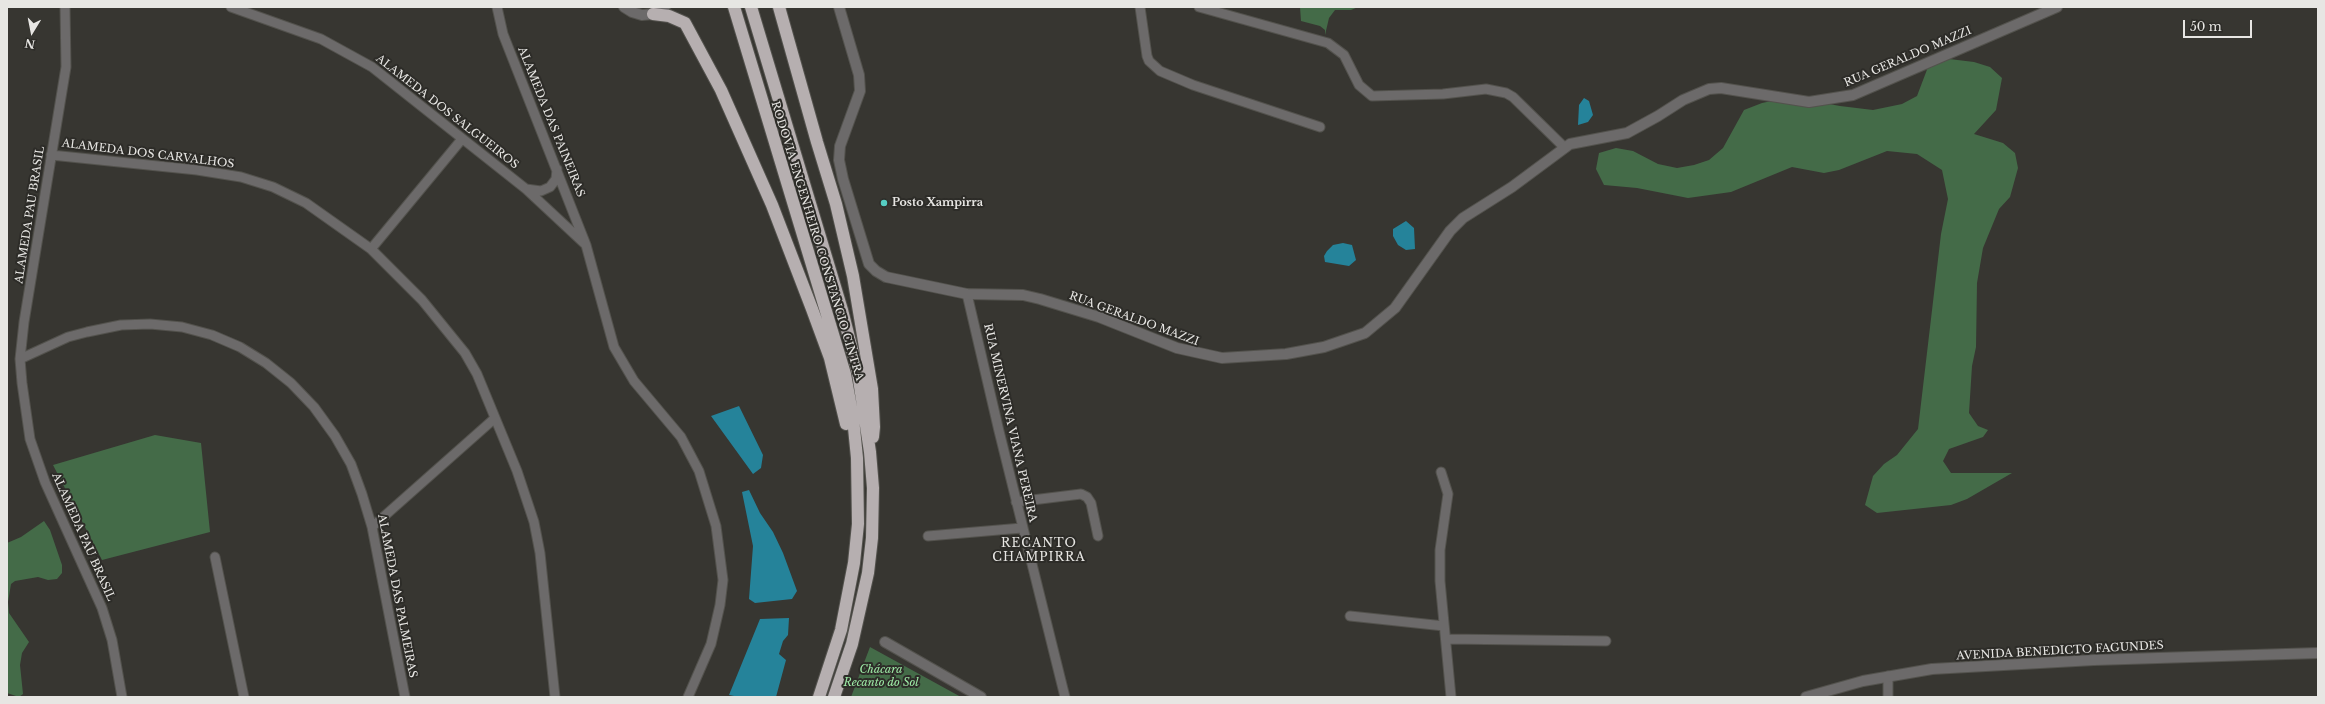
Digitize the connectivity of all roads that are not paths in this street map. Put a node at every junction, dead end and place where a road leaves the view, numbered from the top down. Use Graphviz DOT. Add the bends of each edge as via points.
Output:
graph roads {
  1 [pos="65,7"];
  2 [pos="231,7"];
  3 [pos="496,7"];
  4 [pos="624,7"];
  5 [pos="665,7"];
  6 [pos="734,7"];
  7 [pos="751,7"];
  8 [pos="779,7"];
  9 [pos="839,7"];
  10 [pos="1140,7"];
  11 [pos="1199,7"];
  12 [pos="2057,7"];
  13 [pos="2044,9"];
  14 [pos="653,14"];
  15 [pos="1320,127"];
  16 [pos="462,139"];
  17 [pos="1565,148"];
  18 [pos="52,155"];
  19 [pos="557,165"];
  20 [pos="526,189"];
  21 [pos="586,245"];
  22 [pos="371,249"];
  23 [pos="967,294"];
  24 [pos="20,359"];
  25 [pos="495,418"];
  26 [pos="870,452"];
  27 [pos="857,458"];
  28 [pos="1441,472"];
  29 [pos="1016,502"];
  30 [pos="372,527"];
  31 [pos="1022,528"];
  32 [pos="928,536"];
  33 [pos="1098,536"];
  34 [pos="215,557"];
  35 [pos="1350,616"];
  36 [pos="1444,626"];
  37 [pos="1446,639"];
  38 [pos="1606,641"];
  39 [pos="885,642"];
  40 [pos="2318,653"];
  41 [pos="1888,676"];
  42 [pos="122,697"];
  43 [pos="244,697"];
  44 [pos="405,697"];
  45 [pos="555,697"];
  46 [pos="688,697"];
  47 [pos="819,697"];
  48 [pos="834,697"];
  49 [pos="981,697"];
  50 [pos="1065,697"];
  51 [pos="1451,697"];
  52 [pos="1806,697"];
  53 [pos="1888,697"];
  1 -- 18 [label="street, ALAMEDA PAU BRASIL" via="66,67"];
  2 -- 16 [label="street, ALAMEDA DOS SALGUEIROS" via="300,30 345,50 403,90"];
  3 -- 19 [label="street, ALAMEDA DAS PAINEIRAS" via="503,34"];
  4 -- 14 [label="street" via="642,15"];
  5 -- 14 [label="street"];
  6 -- 27 [label="highway, RODOVIA ENGENHEIRO CONSTANCIO CINTRA" via="845,374"];
  7 -- 26 [label="highway, RODOVIA ENGENHEIRO CONSTANCIO CINTRA" via="842,310 858,373"];
  8 -- 26 [label="highway" via="836,204 856,290 874,411"];
  9 -- 23 [label="street, RUA GERALDO MAZZI" via="859,75 860,90 840,146 839,160 869,264 886,276"];
  10 -- 15 [label="street" via="1147,56 1160,71 1193,85"];
  11 -- 17 [label="street" via="1328,42 1344,55 1359,85 1372,96 1456,93 1486,89 1506,93"];
  12 -- 13 [label="street, RUA GERALDO MAZZI"];
  13 -- 17 [label="street, RUA GERALDO MAZZI" via="1853,95 1809,102 1721,88 1709,89 1683,100 1627,133 1578,142"];
  14 -- 27 [label="highway" via="669,16 685,23 721,90 772,205 812,309 830,358"];
  16 -- 20 [label="street, ALAMEDA DOS SALGUEIROS"];
  16 -- 22 [label="street"];
  17 -- 23 [label="street, RUA GERALDO MAZZI" via="1462,218 1395,308 1378,324 1365,334 1324,347 1286,354 1222,358 1177,348 1099,317 1040,298 1023,295"];
  18 -- 22 [label="street, ALAMEDA DOS CARVALHOS" via="241,177 274,187 306,203"];
  18 -- 24 [label="street, ALAMEDA PAU BRASIL"];
  19 -- 20 [label="street" via="556,179 550,187 541,191"];
  19 -- 21 [label="street, ALAMEDA DAS PAINEIRAS"];
  20 -- 21 [label="street, ALAMEDA DOS SALGUEIROS"];
  21 -- 46 [label="street, ALAMEDA DAS PAINEIRAS" via="614,347 634,381 681,437 699,471 716,526 723,580 720,605 711,644"];
  22 -- 25 [label="street, ALAMEDA DOS CARVALHOS" via="422,300 465,353 477,374"];
  23 -- 29 [label="street, RUA MINERVINA VIANA PEREIRA"];
  24 -- 30 [label="street, ALAMEDA DAS PALMEIRAS" via="68,337 121,325 182,327 212,335 240,347 291,383 314,407 351,464"];
  24 -- 42 [label="street, ALAMEDA PAU BRASIL" via="30,439 45,482 102,608 112,640"];
  25 -- 30 [label="street"];
  25 -- 45 [label="street, ALAMEDA DOS CARVALHOS" via="534,522 546,596"];
  26 -- 48 [label="highway, RODOVIA ENGENHEIRO CONSTANCIO CINTRA" via="873,488 868,573 852,644"];
  27 -- 47 [label="highway, RODOVIA ENGENHEIRO CONSTANCIO CINTRA" via="858,524 849,599"];
  28 -- 36 [label="street" via="1448,494 1440,563"];
  29 -- 31 [label="street, RUA MINERVINA VIANA PEREIRA"];
  29 -- 33 [label="street" via="1081,494 1091,503"];
  30 -- 44 [label="street, ALAMEDA DAS PALMEIRAS"];
  31 -- 32 [label="street"];
  31 -- 50 [label="street, RUA MINERVINA VIANA PEREIRA"];
  34 -- 43 [label="street"];
  35 -- 36 [label="street"];
  36 -- 37 [label="street"];
  37 -- 38 [label="street"];
  37 -- 51 [label="street"];
  39 -- 49 [label="street"];
  40 -- 41 [label="street, AVENIDA BENEDICTO FAGUNDES" via="2094,660 1932,669"];
  41 -- 52 [label="street, AVENIDA BENEDICTO FAGUNDES"];
  41 -- 53 [label="street"];
}
